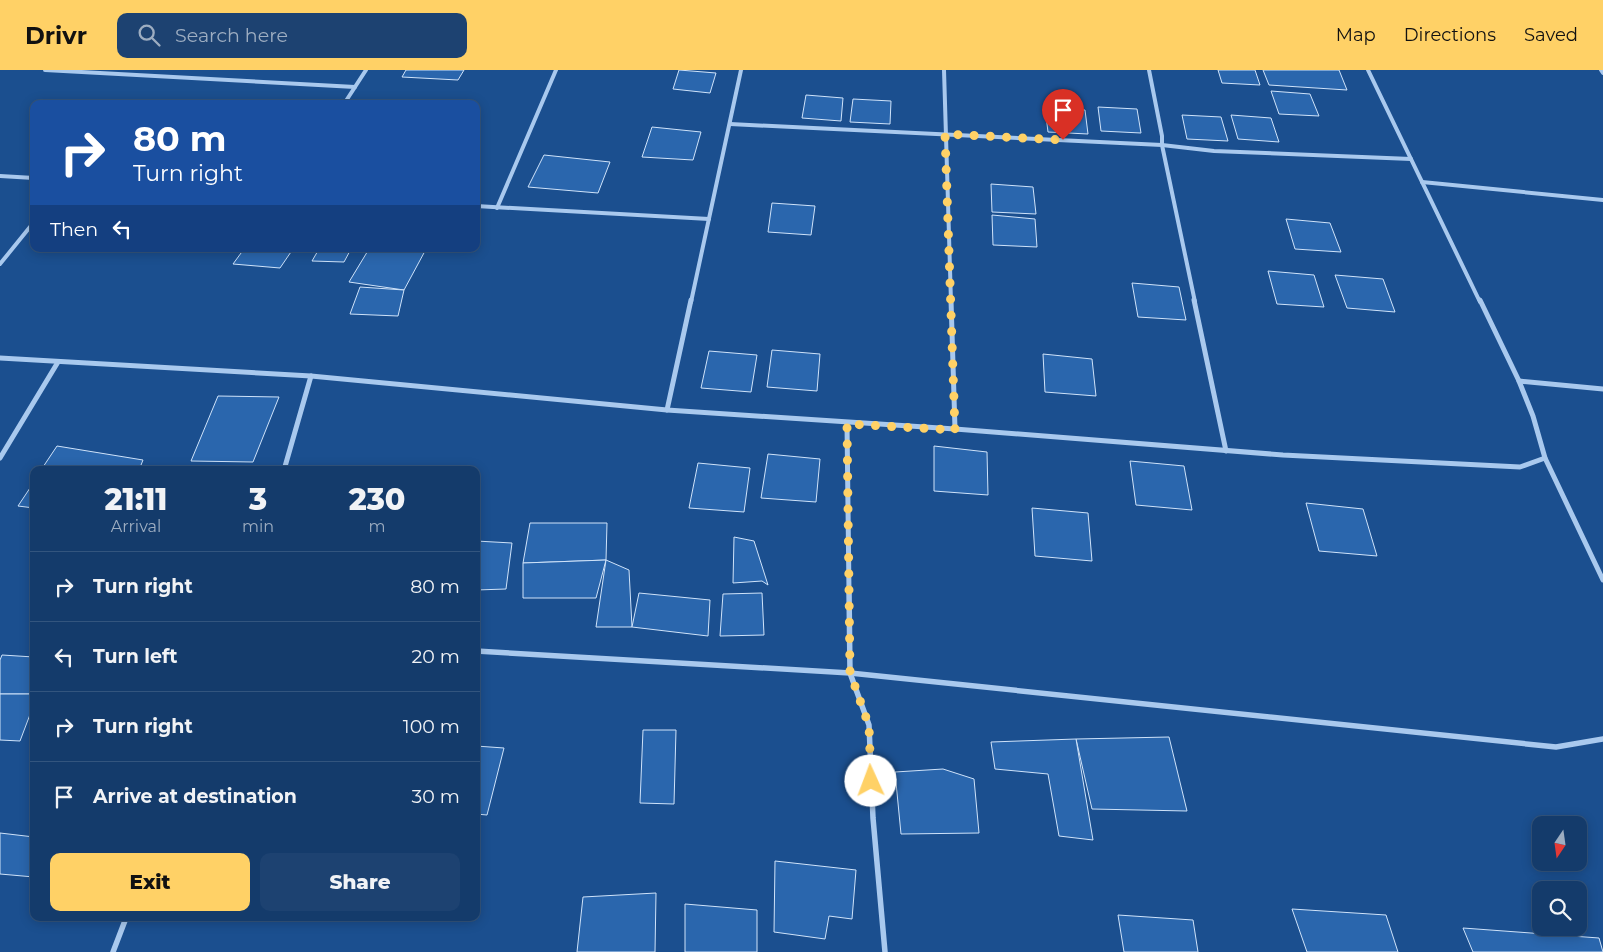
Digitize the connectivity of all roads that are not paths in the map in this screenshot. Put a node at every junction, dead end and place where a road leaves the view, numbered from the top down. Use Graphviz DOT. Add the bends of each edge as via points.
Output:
graph roads {
  1 [pos="45,70"];
  2 [pos="366,70"];
  3 [pos="556,70"];
  4 [pos="741,70"];
  5 [pos="944,70"];
  6 [pos="1149,70"];
  7 [pos="1368,70"];
  8 [pos="1601,70"];
  9 [pos="1603,74"];
  10 [pos="355,87"];
  11 [pos="347,100"];
  12 [pos="730,124"];
  13 [pos="945,134"];
  14 [pos="1162,145"];
  15 [pos="1411,159"];
  16 [pos="0,176"];
  17 [pos="30,178"];
  18 [pos="1422,182"];
  19 [pos="1603,200"];
  20 [pos="480,206"];
  21 [pos="497,208"];
  22 [pos="709,218"];
  23 [pos="30,227"];
  24 [pos="0,264"];
  25 [pos="0,358"];
  26 [pos="58,362"];
  27 [pos="311,376"];
  28 [pos="1519,382"];
  29 [pos="1603,389"];
  30 [pos="667,410"];
  31 [pos="847,424"];
  32 [pos="955,430"];
  33 [pos="1226,451"];
  34 [pos="0,458"];
  35 [pos="1545,458"];
  36 [pos="285,466"];
  37 [pos="1603,580"];
  38 [pos="480,650"];
  39 [pos="850,672"];
  40 [pos="1603,739"];
  41 [pos="125,921"];
  42 [pos="113,952"];
  43 [pos="885,952"];
  1 -- 10 [label="street"];
  2 -- 10 [label="street"];
  3 -- 21 [label="street"];
  4 -- 12 [label="street"];
  5 -- 13 [label="street"];
  6 -- 14 [label="street"];
  7 -- 15 [label="street"];
  8 -- 9 [label="street"];
  10 -- 11 [label="street"];
  12 -- 13 [label="street"];
  12 -- 22 [label="street"];
  13 -- 14 [label="street"];
  13 -- 32 [label="street"];
  14 -- 15 [label="street" via="1214,151"];
  14 -- 33 [label="street"];
  15 -- 18 [label="street"];
  16 -- 17 [label="street"];
  18 -- 19 [label="street"];
  18 -- 28 [label="street"];
  20 -- 21 [label="street"];
  21 -- 22 [label="street"];
  22 -- 30 [label="street"];
  23 -- 24 [label="street"];
  25 -- 26 [label="street"];
  26 -- 27 [label="street"];
  26 -- 34 [label="street"];
  27 -- 30 [label="street"];
  27 -- 36 [label="street"];
  28 -- 29 [label="street"];
  28 -- 35 [label="street" via="1534,416"];
  30 -- 31 [label="street"];
  31 -- 32 [label="street"];
  31 -- 39 [label="street"];
  32 -- 33 [label="street"];
  33 -- 35 [label="street" via="1520,467"];
  35 -- 37 [label="street"];
  38 -- 39 [label="street"];
  39 -- 40 [label="street" via="1556,747"];
  39 -- 43 [label="street" via="869,726 873,818"];
  41 -- 42 [label="street"];
}
